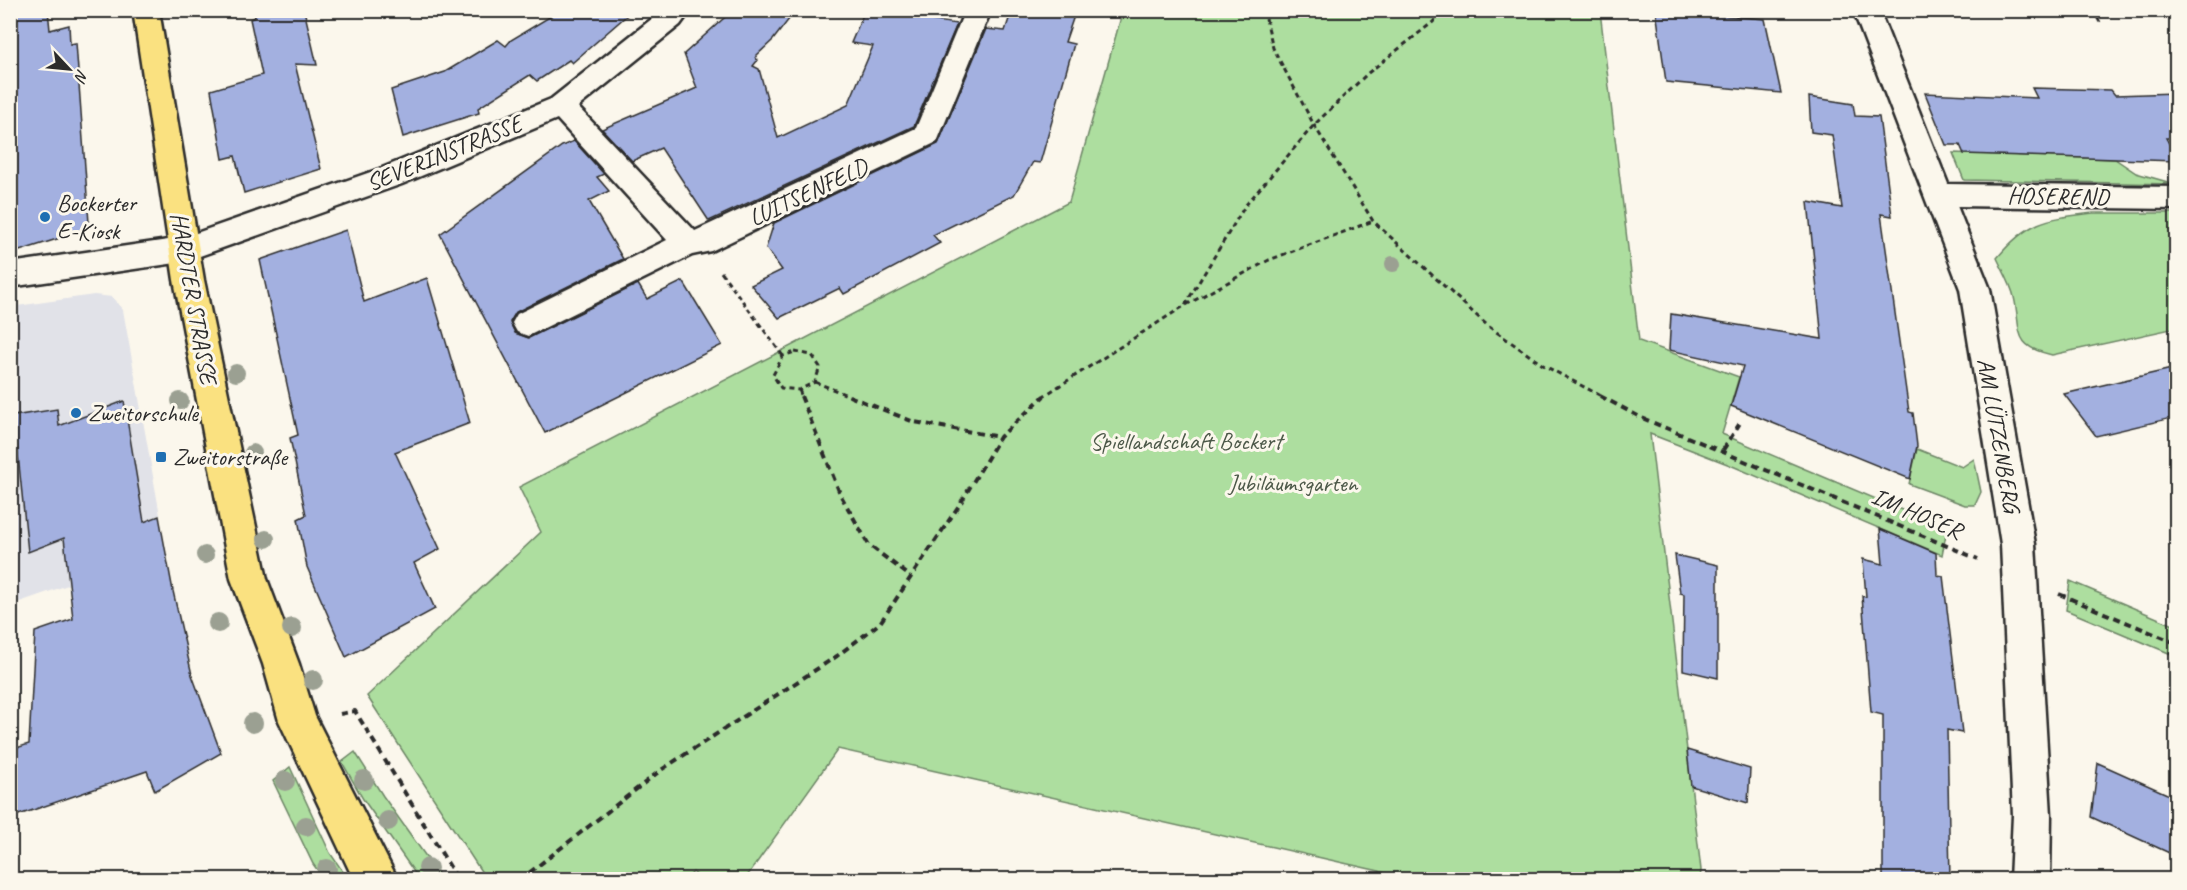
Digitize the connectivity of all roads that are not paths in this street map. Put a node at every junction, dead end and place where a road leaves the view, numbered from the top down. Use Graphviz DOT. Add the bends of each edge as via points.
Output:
graph roads {
  1 [pos="146,10"];
  2 [pos="678,10"];
  3 [pos="978,10"];
  4 [pos="1866,10"];
  5 [pos="561,106"];
  6 [pos="1939,195"];
  7 [pos="2176,198"];
  8 [pos="694,243"];
  9 [pos="183,250"];
  10 [pos="10,275"];
  11 [pos="528,322"];
  12 [pos="378,879"];
  13 [pos="2030,879"];
  1 -- 9 [label="main road, HARDTER STRASSE"];
  2 -- 5 [label="street, SEVERINSTRASSE"];
  3 -- 8 [label="street, LUITSENFELD" via="927,135"];
  4 -- 6 [label="street, AM LÜTZENBERG"];
  5 -- 8 [label="street"];
  5 -- 9 [label="street, SEVERINSTRASSE" via="392,176"];
  6 -- 7 [label="street, HOSEREND"];
  6 -- 13 [label="street, AM LÜTZENBERG" via="1975,289 2018,544 2032,815"];
  8 -- 11 [label="street, LUITSENFELD"];
  9 -- 10 [label="street"];
  9 -- 12 [label="main road, HARDTER STRASSE" via="249,579 298,721 366,862"];
}
